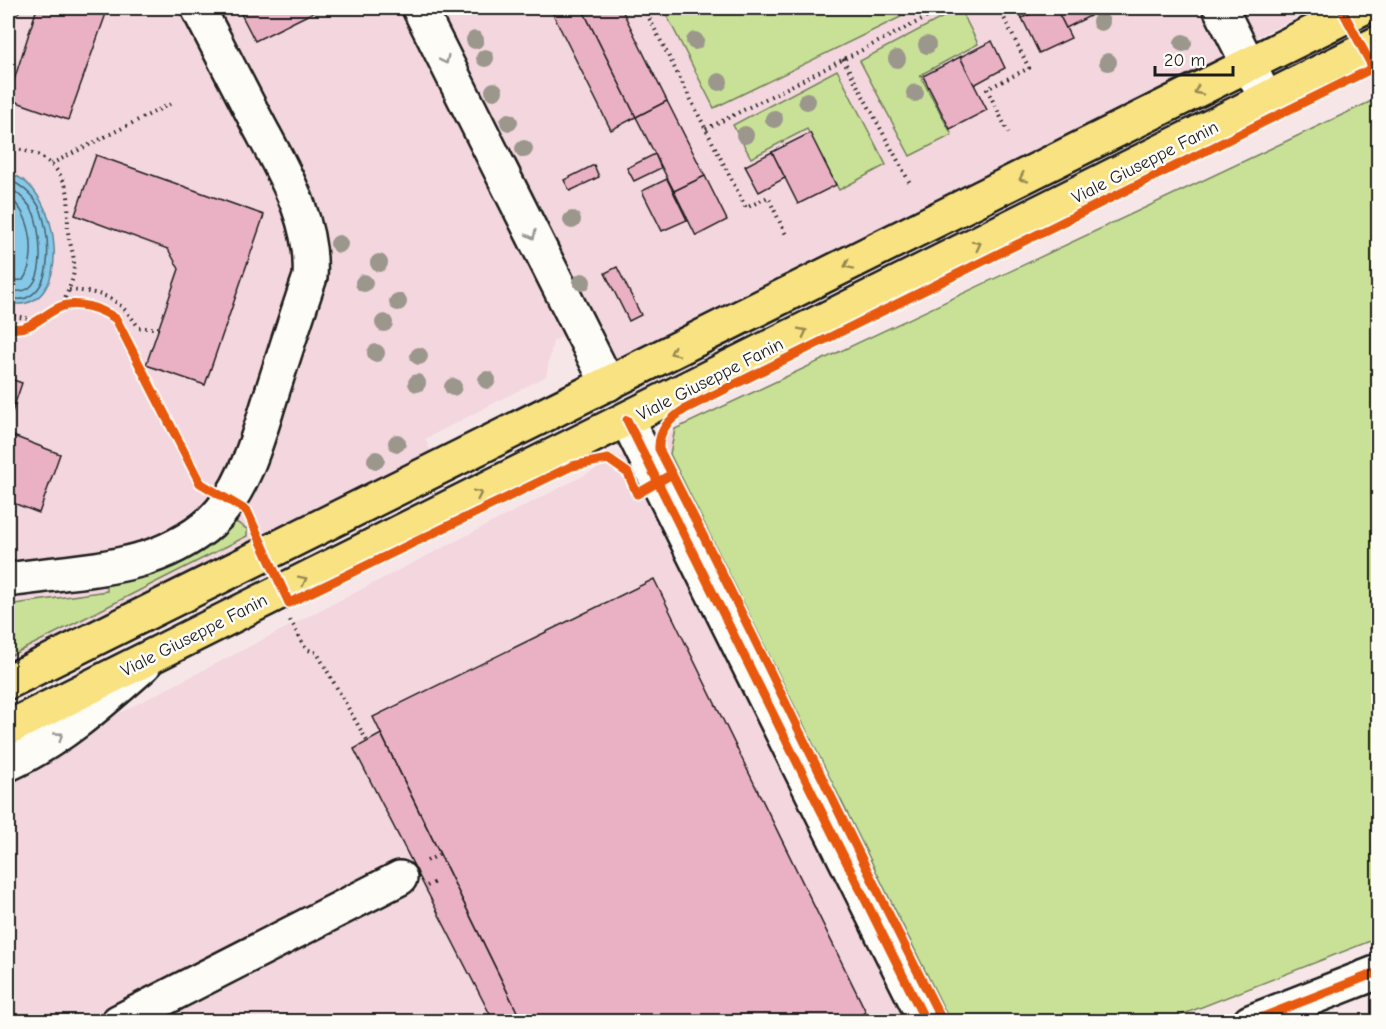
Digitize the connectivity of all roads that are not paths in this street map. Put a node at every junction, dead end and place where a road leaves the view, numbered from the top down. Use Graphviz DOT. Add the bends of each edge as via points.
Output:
graph roads {
  1 [pos="198,8"];
  2 [pos="419,8"];
  3 [pos="1220,8"];
  4 [pos="1362,8"];
  5 [pos="1378,43"];
  6 [pos="1248,66"];
  7 [pos="1267,101"];
  8 [pos="608,384"];
  9 [pos="627,420"];
  10 [pos="8,580"];
  11 [pos="157,654"];
  12 [pos="8,682"];
  13 [pos="8,728"];
  14 [pos="8,764"];
  15 [pos="414,870"];
  16 [pos="1378,972"];
  17 [pos="118,1022"];
  18 [pos="926,1022"];
  19 [pos="1250,1022"];
  1 -- 10 [label="street" via="289,183 307,231 311,255 310,277 256,441 225,505 211,522 179,544 140,560"];
  2 -- 8 [label="street, one-way"];
  3 -- 6 [label="street"];
  4 -- 6 [label="main road"];
  5 -- 7 [label="main road, Viale Giuseppe Fanin"];
  6 -- 7 [label="street"];
  6 -- 8 [label="main road, one-way"];
  9 -- 7 [label="main road, Viale Giuseppe Fanin, one-way"];
  8 -- 12 [label="main road"];
  11 -- 9 [label="main road, Viale Giuseppe Fanin, one-way"];
  9 -- 18 [label="street"];
  11 -- 13 [label="main road, Viale Giuseppe Fanin"];
  14 -- 11 [label="street, one-way" via="52,741"];
  15 -- 17 [label="street"];
  16 -- 19 [label="street"];
}
